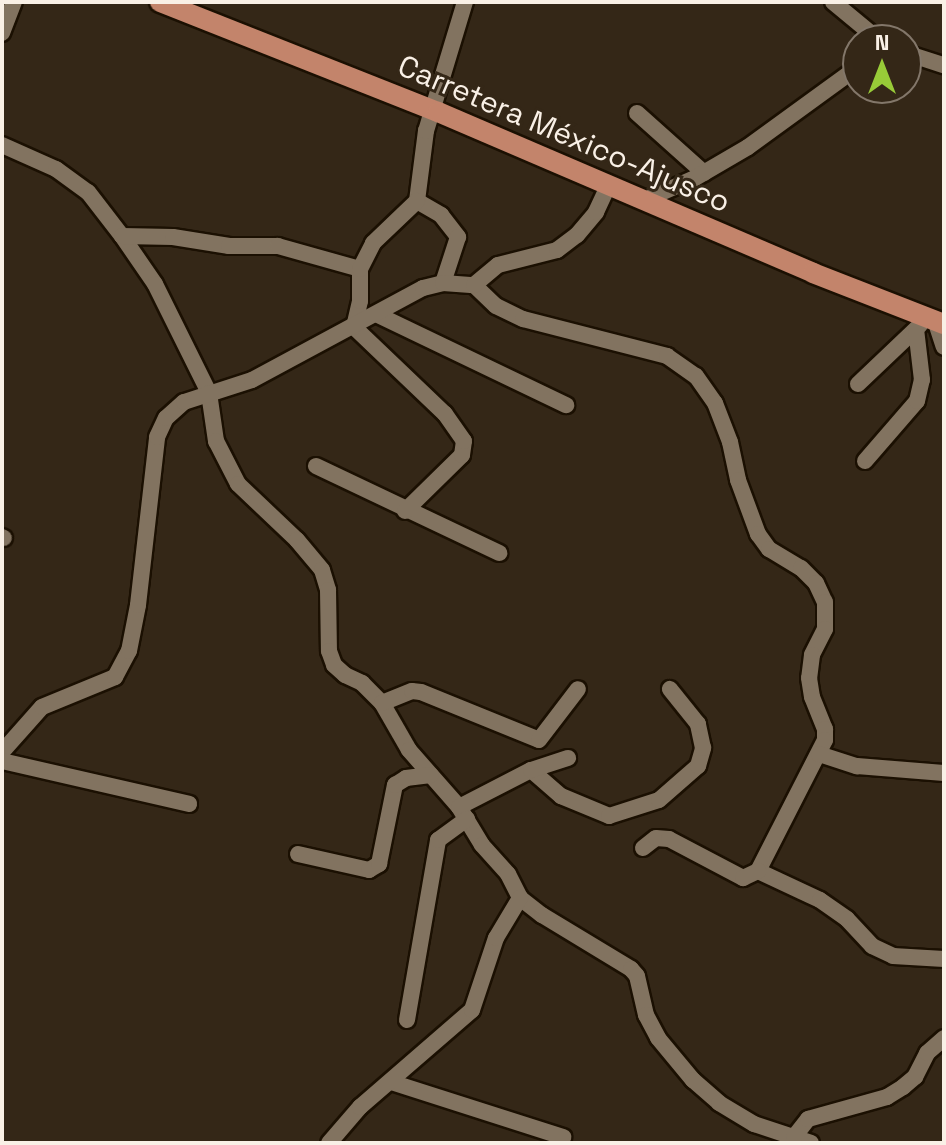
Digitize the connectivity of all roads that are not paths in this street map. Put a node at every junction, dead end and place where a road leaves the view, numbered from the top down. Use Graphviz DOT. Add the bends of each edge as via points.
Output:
graph roads {
  1 [pos="160,2"];
  2 [pos="465,2"];
  3 [pos="833,2"];
  4 [pos="9,3"];
  5 [pos="860,24"];
  6 [pos="2,33"];
  7 [pos="922,58"];
  8 [pos="944,65"];
  9 [pos="842,79"];
  10 [pos="434,111"];
  11 [pos="637,113"];
  12 [pos="2,145"];
  13 [pos="704,173"];
  14 [pos="609,184"];
  15 [pos="647,199"];
  16 [pos="417,201"];
  17 [pos="122,236"];
  18 [pos="360,269"];
  19 [pos="443,283"];
  20 [pos="474,285"];
  21 [pos="376,314"];
  22 [pos="931,323"];
  23 [pos="354,327"];
  24 [pos="944,347"];
  25 [pos="858,384"];
  26 [pos="209,393"];
  27 [pos="566,405"];
  28 [pos="865,461"];
  29 [pos="316,466"];
  30 [pos="405,511"];
  31 [pos="499,553"];
  32 [pos="578,689"];
  33 [pos="670,689"];
  34 [pos="382,703"];
  35 [pos="2,752"];
  36 [pos="819,754"];
  37 [pos="568,758"];
  38 [pos="2,761"];
  39 [pos="531,770"];
  40 [pos="944,773"];
  41 [pos="431,775"];
  42 [pos="189,804"];
  43 [pos="463,813"];
  44 [pos="643,848"];
  45 [pos="298,854"];
  46 [pos="758,871"];
  47 [pos="520,898"];
  48 [pos="944,959"];
  49 [pos="407,1020"];
  50 [pos="944,1038"];
  51 [pos="391,1082"];
  52 [pos="563,1137"];
  53 [pos="794,1137"];
  54 [pos="329,1143"];
  55 [pos="811,1143"];
  1 -- 10 [label="main road, Carretera México-Ajusco"];
  2 -- 10 [label="street"];
  3 -- 5 [label="street"];
  4 -- 6 [label="street"];
  7 -- 8 [label="street"];
  9 -- 13 [label="street"];
  10 -- 14 [label="main road, Carretera México-Ajusco"];
  10 -- 16 [label="street" via="422,150"];
  11 -- 13 [label="street"];
  12 -- 17 [label="street" via="56,169 88,192"];
  13 -- 15 [label="street"];
  14 -- 15 [label="main road, Carretera México-Ajusco"];
  14 -- 20 [label="street" via="596,212 557,250 498,265"];
  15 -- 22 [label="main road, Carretera México-Ajusco"];
  16 -- 18 [label="street" via="373,243"];
  16 -- 19 [label="street" via="441,215 458,237"];
  17 -- 18 [label="street" via="278,246"];
  17 -- 26 [label="street" via="155,284"];
  18 -- 23 [label="street"];
  19 -- 20 [label="street"];
  19 -- 21 [label="street"];
  20 -- 36 [label="street" via="496,306 523,319 667,356 696,376 715,403 758,534 769,549 816,583 825,602 825,629 812,655 809,678 825,729"];
  21 -- 23 [label="street"];
  21 -- 27 [label="street"];
  22 -- 24 [label="street"];
  22 -- 25 [label="street"];
  22 -- 28 [label="street" via="917,401"];
  23 -- 26 [label="street" via="252,380"];
  23 -- 30 [label="street" via="445,414 464,441 462,455"];
  26 -- 34 [label="street" via="216,441 238,484 322,570 334,665"];
  26 -- 35 [label="street" via="184,402 166,418 157,437 138,605 129,651 115,677 42,707"];
  29 -- 30 [label="street"];
  30 -- 31 [label="street"];
  32 -- 34 [label="street" via="539,740 421,692"];
  33 -- 39 [label="street" via="698,724 703,748 698,766 659,800 609,816 561,796"];
  34 -- 41 [label="street" via="409,750"];
  36 -- 40 [label="street" via="857,766"];
  36 -- 46 [label="street"];
  37 -- 39 [label="street"];
  38 -- 42 [label="street"];
  39 -- 43 [label="street"];
  41 -- 43 [label="street"];
  41 -- 45 [label="street" via="395,785 379,864 369,870"];
  43 -- 47 [label="street"];
  43 -- 49 [label="street" via="438,840"];
  44 -- 46 [label="street" via="656,838 669,839 743,878"];
  46 -- 48 [label="street" via="820,900 872,946 893,956"];
  47 -- 51 [label="street" via="496,938 472,1010"];
  47 -- 53 [label="street" via="631,969 658,1038 719,1103 754,1124"];
  50 -- 53 [label="street" via="903,1087 887,1097 808,1119"];
  51 -- 52 [label="street"];
  51 -- 54 [label="street"];
  53 -- 55 [label="street"];
}
